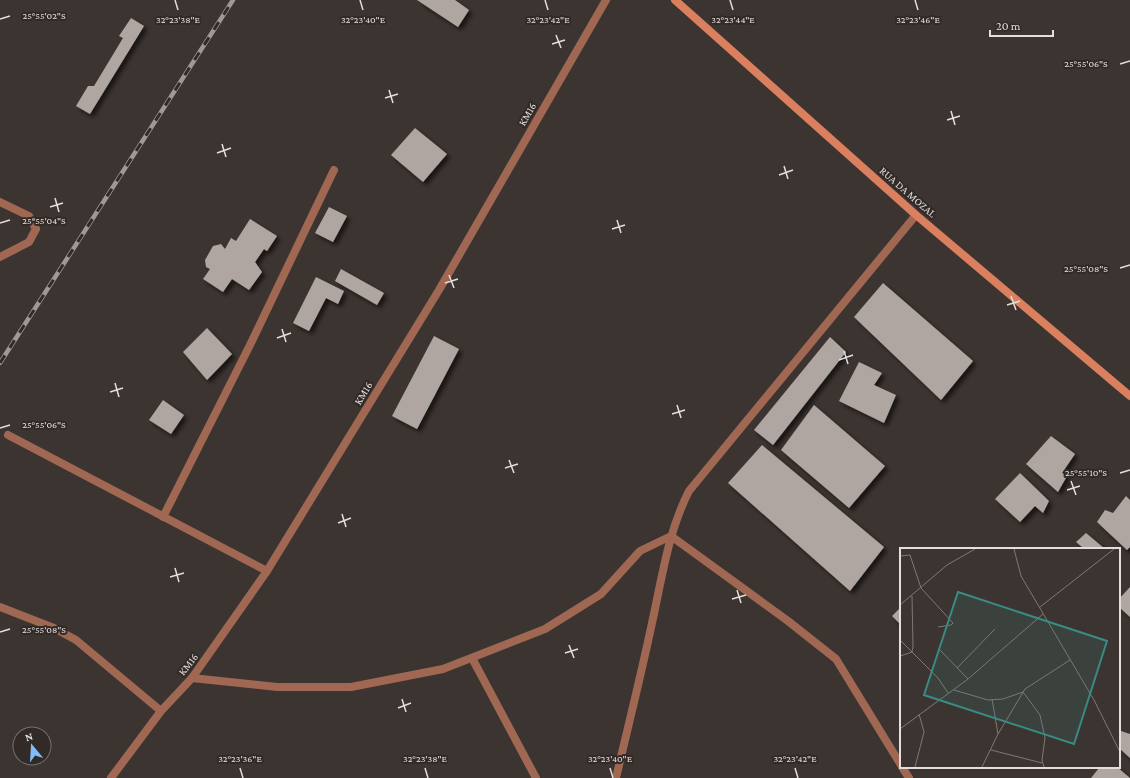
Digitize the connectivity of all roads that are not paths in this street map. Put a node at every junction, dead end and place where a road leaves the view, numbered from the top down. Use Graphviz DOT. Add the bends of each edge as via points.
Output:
graph roads {
  1 [pos="606,0"];
  2 [pos="675,0"];
  3 [pos="334,170"];
  4 [pos="0,202"];
  5 [pos="916,215"];
  6 [pos="0,257"];
  7 [pos="1130,396"];
  8 [pos="8,435"];
  9 [pos="163,517"];
  10 [pos="671,536"];
  11 [pos="267,571"];
  12 [pos="0,607"];
  13 [pos="472,658"];
  14 [pos="192,678"];
  15 [pos="161,711"];
  16 [pos="900,763"];
  17 [pos="903,768"];
  18 [pos="111,778"];
  19 [pos="536,778"];
  20 [pos="616,778"];
  21 [pos="909,778"];
  1 -- 11 [label="street, KM16" via="439,290"];
  2 -- 5 [label="main road, RUA DA MOZAL"];
  3 -- 9 [label="street" via="250,345"];
  4 -- 6 [label="street" via="29,216 36,229 29,242"];
  5 -- 7 [label="main road, RUA DA MOZAL"];
  5 -- 10 [label="street" via="689,491 678,512"];
  8 -- 9 [label="street"];
  9 -- 11 [label="street"];
  10 -- 13 [label="street" via="640,551 600,594 545,629"];
  10 -- 16 [label="street" via="836,659"];
  10 -- 20 [label="street"];
  11 -- 14 [label="street, KM16"];
  12 -- 15 [label="street" via="54,628 76,640"];
  13 -- 14 [label="street" via="443,669 351,687 277,687"];
  13 -- 19 [label="street"];
  14 -- 15 [label="street, KM16"];
  15 -- 18 [label="street, KM16"];
  17 -- 21 [label="street"];
}
